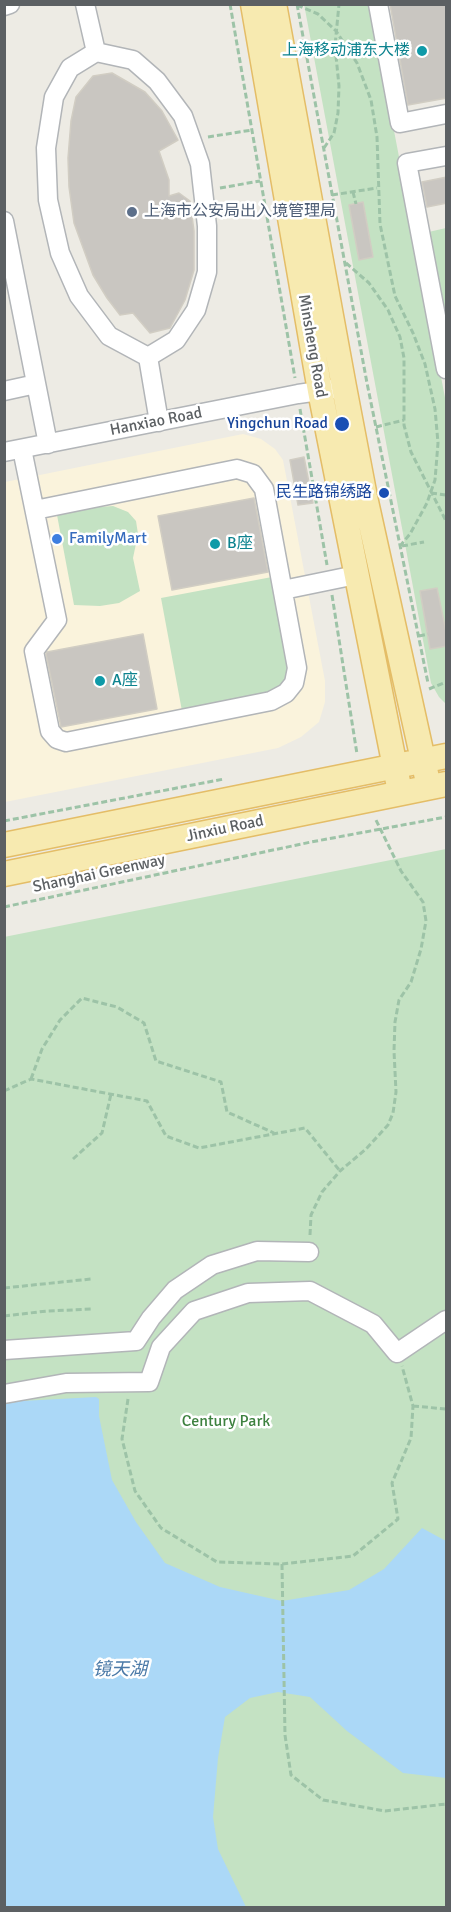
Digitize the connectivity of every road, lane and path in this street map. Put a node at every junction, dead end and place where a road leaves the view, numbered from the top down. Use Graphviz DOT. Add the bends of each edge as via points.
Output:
graph roads {
  1 [pos="10,4"];
  2 [pos="85,4"];
  3 [pos="253,4"];
  4 [pos="274,4"];
  5 [pos="339,4"];
  6 [pos="378,4"];
  7 [pos="297,5"];
  8 [pos="4,6"];
  9 [pos="336,31"];
  10 [pos="96,52"];
  11 [pos="447,114"];
  12 [pos="252,130"];
  13 [pos="192,140"];
  14 [pos="324,148"];
  15 [pos="447,156"];
  16 [pos="261,181"];
  17 [pos="377,188"];
  18 [pos="203,191"];
  19 [pos="353,192"];
  20 [pos="332,195"];
  21 [pos="356,204"];
  22 [pos="4,221"];
  23 [pos="345,261"];
  24 [pos="148,357"];
  25 [pos="447,369"];
  26 [pos="36,384"];
  27 [pos="344,387"];
  28 [pos="4,391"];
  29 [pos="320,391"];
  30 [pos="404,420"];
  31 [pos="159,422"];
  32 [pos="376,427"];
  33 [pos="48,444"];
  34 [pos="13,450"];
  35 [pos="430,493"];
  36 [pos="447,495"];
  37 [pos="35,510"];
  38 [pos="447,521"];
  39 [pos="424,542"];
  40 [pos="400,546"];
  41 [pos="356,575"];
  42 [pos="283,590"];
  43 [pos="428,634"];
  44 [pos="418,636"];
  45 [pos="447,682"];
  46 [pos="429,689"];
  47 [pos="431,699"];
  48 [pos="436,759"];
  49 [pos="395,766"];
  50 [pos="228,778"];
  51 [pos="438,785"];
  52 [pos="400,792"];
  53 [pos="372,811"];
  54 [pos="447,817"];
  55 [pos="4,821"];
  56 [pos="380,829"];
  57 [pos="4,845"];
  58 [pos="4,874"];
  59 [pos="4,907"];
  60 [pos="31,1079"];
  61 [pos="4,1091"];
  62 [pos="111,1094"];
  63 [pos="276,1133"];
  64 [pos="73,1159"];
  65 [pos="340,1171"];
  66 [pos="309,1252"];
  67 [pos="91,1279"];
  68 [pos="4,1288"];
  69 [pos="93,1309"];
  70 [pos="4,1316"];
  71 [pos="447,1320"];
  72 [pos="4,1350"];
  73 [pos="397,1353"];
  74 [pos="130,1382"];
  75 [pos="4,1394"];
  76 [pos="413,1406"];
  77 [pos="447,1409"];
  78 [pos="282,1564"];
  79 [pos="447,1804"];
  1 -- 8 [label="street"];
  2 -- 10 [label="street"];
  3 -- 29 [label="main road, Minsheng Road"];
  4 -- 27 [label="main road, Minsheng Road"];
  5 -- 9 [label="path"];
  6 -- 11 [label="street" via="400,123"];
  7 -- 9 [label="path" via="318,14"];
  7 -- 14 [label="path"];
  9 -- 14 [label="path" via="338,113 334,133"];
  9 -- 17 [label="path" via="357,63 371,100 377,137"];
  10 -- 13 [label="street" via="133,60 157,81 183,116"];
  10 -- 24 [label="street" via="70,68 54,97 46,148 48,200 60,253 80,296 109,336"];
  12 -- 13 [label="path"];
  13 -- 18 [label="street"];
  14 -- 20 [label="path"];
  15 -- 25 [label="street" via="407,163"];
  16 -- 18 [label="path"];
  17 -- 19 [label="path"];
  17 -- 35 [label="path" via="395,296 425,364 435,409 438,443"];
  18 -- 24 [label="street" via="207,272 196,310 176,340"];
  19 -- 20 [label="path"];
  19 -- 21 [label="path"];
  20 -- 23 [label="path"];
  22 -- 26 [label="street"];
  23 -- 30 [label="path" via="369,283 388,310 400,337"];
  23 -- 32 [label="path"];
  24 -- 31 [label="street"];
  26 -- 28 [label="street"];
  26 -- 33 [label="street"];
  27 -- 29 [label="street, Hanxiao Road"];
  27 -- 48 [label="main road, Minsheng Road" via="365,497"];
  29 -- 31 [label="street, Hanxiao Road"];
  29 -- 41 [label="main road, Minsheng Road"];
  30 -- 32 [label="path"];
  30 -- 35 [label="path" via="411,452"];
  31 -- 33 [label="street, Hanxiao Road"];
  32 -- 40 [label="path"];
  33 -- 34 [label="street, Hanxiao Road"];
  34 -- 37 [label="street"];
  35 -- 36 [label="path"];
  35 -- 38 [label="path"];
  35 -- 40 [label="path"];
  37 -- 42 [label="street" via="237,470 253,474 264,489"];
  37 -- 42 [label="street" via="57,620 34,651 50,731 66,742 271,701 286,693 294,683 297,668"];
  39 -- 40 [label="path"];
  40 -- 44 [label="path"];
  41 -- 42 [label="street"];
  41 -- 49 [label="main road, Minsheng Road"];
  43 -- 44 [label="path"];
  44 -- 46 [label="path"];
  45 -- 46 [label="path"];
  46 -- 47 [label="path"];
  48 -- 49 [label="main road, Jinxiu Road"];
  48 -- 51 [label="main road, Minsheng Road"];
  49 -- 52 [label="main road, Minsheng Road"];
  49 -- 57 [label="main road, Jinxiu Road"];
  50 -- 55 [label="path"];
  51 -- 52 [label="main road, Jinxiu Road"];
  52 -- 58 [label="main road, Jinxiu Road"];
  53 -- 56 [label="path"];
  54 -- 56 [label="path, Shanghai Greenway"];
  56 -- 59 [label="path, Shanghai Greenway"];
  56 -- 65 [label="path" via="401,871 423,902 426,921 411,982 399,1000 395,1022 393,1113 388,1125"];
  60 -- 61 [label="path"];
  60 -- 62 [label="path"];
  60 -- 63 [label="path" via="42,1049 60,1020 82,998 117,1007 144,1023 156,1061 221,1082 227,1112"];
  62 -- 63 [label="path" via="147,1101 166,1137 199,1148"];
  62 -- 64 [label="path" via="102,1133"];
  63 -- 65 [label="path" via="305,1128"];
  65 -- 66 [label="path" via="322,1192 311,1215"];
  66 -- 72 [label="street" via="257,1251 212,1266 175,1290 136,1341"];
  67 -- 68 [label="path"];
  69 -- 70 [label="path"];
  71 -- 73 [label="street"];
  73 -- 74 [label="street" via="373,1324 310,1291 248,1293 194,1311 161,1347 149,1382"];
  73 -- 76 [label="path"];
  74 -- 75 [label="street" via="66,1383"];
  74 -- 78 [label="path" via="122,1439 135,1491 162,1528 217,1562"];
  76 -- 77 [label="path"];
  76 -- 78 [label="path" via="411,1438 392,1483 398,1519 353,1556"];
  78 -- 79 [label="path" via="285,1735 291,1774 323,1800 385,1811"];
}
